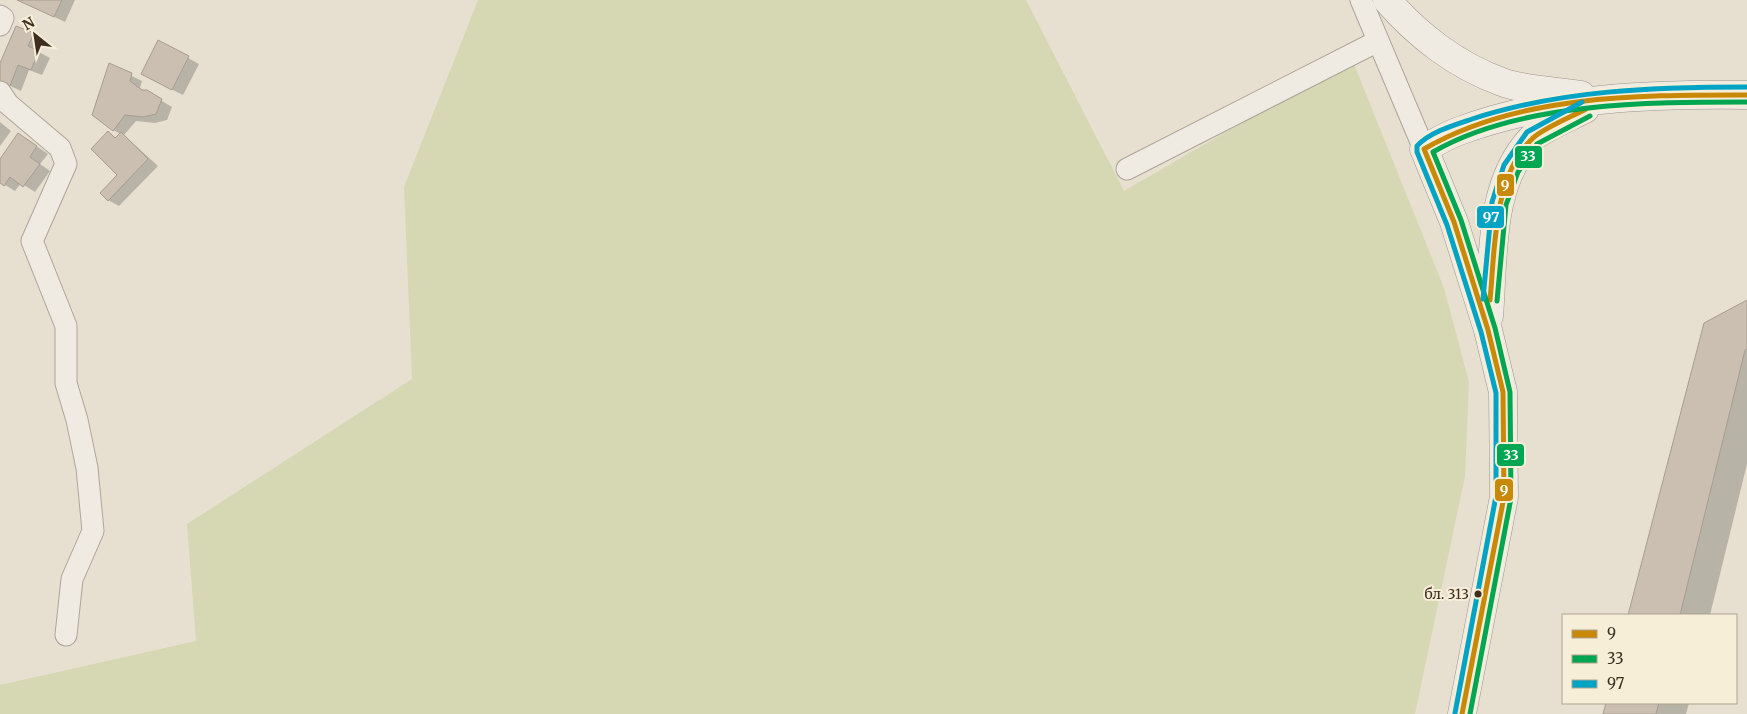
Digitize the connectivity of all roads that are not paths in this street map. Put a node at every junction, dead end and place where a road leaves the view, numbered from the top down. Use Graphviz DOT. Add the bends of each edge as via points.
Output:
graph roads {
  1 [pos="1361,0"];
  2 [pos="1387,0"];
  3 [pos="0,16"];
  4 [pos="0,24"];
  5 [pos="1378,41"];
  6 [pos="0,92"];
  7 [pos="1747,95"];
  8 [pos="1605,98"];
  9 [pos="1424,149"];
  10 [pos="1127,169"];
  11 [pos="1488,330"];
  12 [pos="66,635"];
  13 [pos="1462,714"];
  1 -- 5 [label="street"];
  2 -- 8 [label="street" via="1429,42 1503,83"];
  3 -- 4 [label="street" via="3,18"];
  5 -- 9 [label="street"];
  5 -- 10 [label="street"];
  6 -- 12 [label="street" via="8,104 60,148 66,164 32,241 66,326 66,383 87,468 93,531 72,579"];
  7 -- 8 [label="street"];
  8 -- 9 [label="street" via="1501,116 1459,130"];
  8 -- 11 [label="street" via="1532,138 1511,169 1499,203"];
  9 -- 11 [label="street" via="1454,222"];
  11 -- 13 [label="street" via="1503,392 1504,497"];
}
